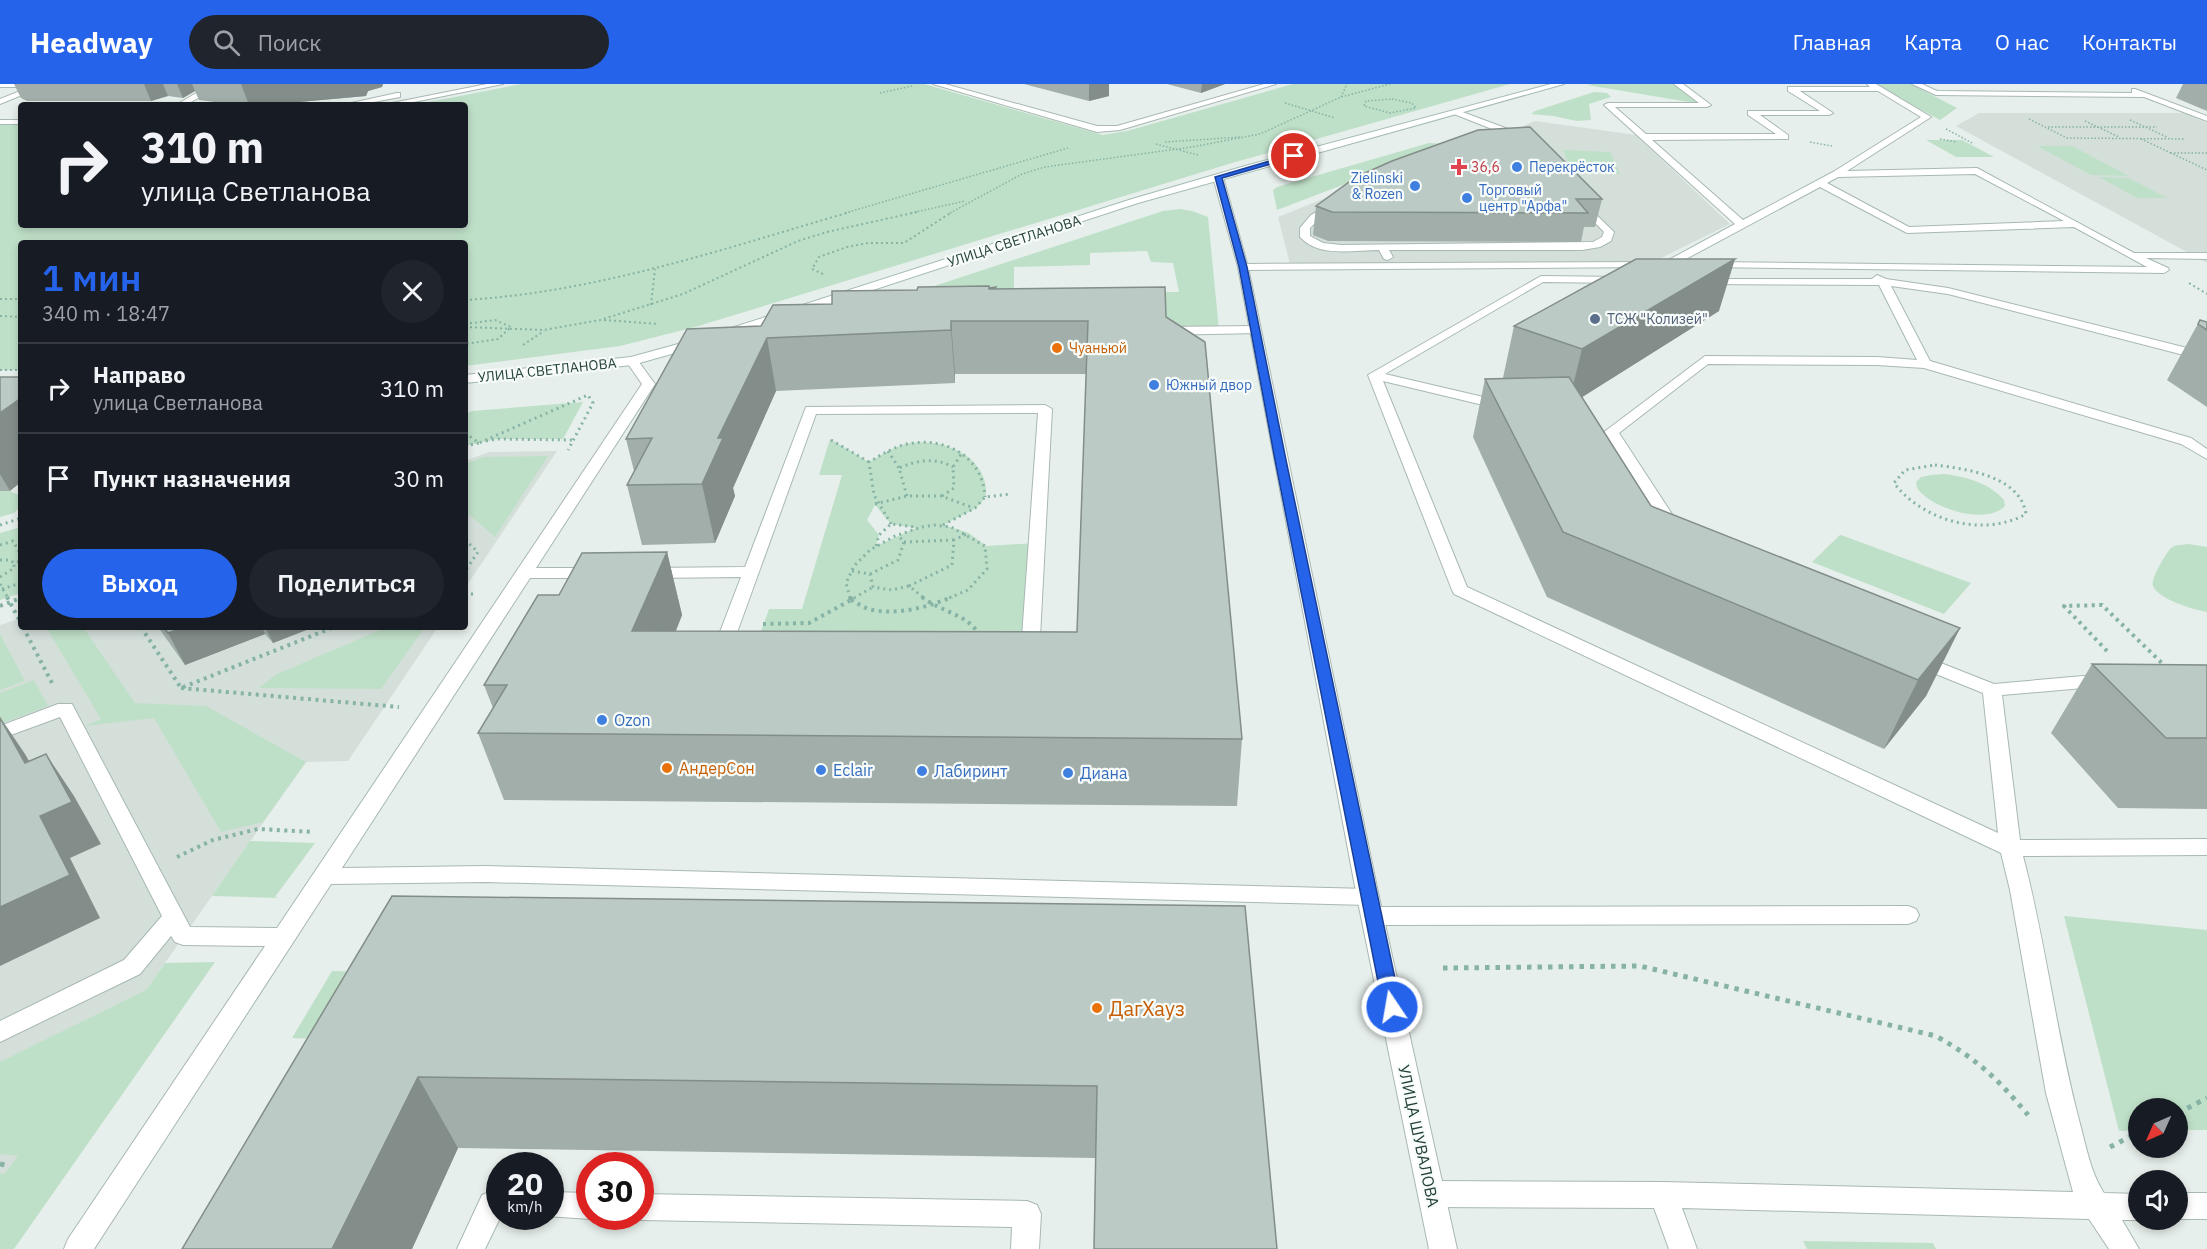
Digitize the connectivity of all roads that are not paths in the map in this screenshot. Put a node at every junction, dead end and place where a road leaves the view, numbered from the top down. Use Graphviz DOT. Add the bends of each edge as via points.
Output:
graph roads {
  1 [pos="44,84"];
  2 [pos="498,84"];
  3 [pos="937,84"];
  4 [pos="1272,84"];
  5 [pos="1560,84"];
  6 [pos="1678,84"];
  7 [pos="1871,84"];
  8 [pos="1916,84"];
  9 [pos="2116,84"];
  10 [pos="0,85"];
  11 [pos="1880,89"];
  12 [pos="411,90"];
  13 [pos="201,94"];
  14 [pos="2144,94"];
  15 [pos="0,102"];
  16 [pos="186,102"];
  17 [pos="362,102"];
  18 [pos="402,102"];
  19 [pos="0,107"];
  20 [pos="10,107"];
  21 [pos="1457,112"];
  22 [pos="2207,119"];
  23 [pos="0,122"];
  24 [pos="18,122"];
  25 [pos="1645,137"];
  26 [pos="1508,147"];
  27 [pos="1836,174"];
  28 [pos="1218,177"];
  29 [pos="1820,183"];
  30 [pos="1577,198"];
  31 [pos="1348,199"];
  32 [pos="2076,224"];
  33 [pos="1742,225"];
  34 [pos="1382,247"];
  35 [pos="2130,255"];
  36 [pos="2207,256"];
  37 [pos="1667,265"];
  38 [pos="1393,266"];
  39 [pos="1859,266"];
  40 [pos="1243,267"];
  41 [pos="1636,280"];
  42 [pos="1695,281"];
  43 [pos="1883,282"];
  44 [pos="1255,330"];
  45 [pos="1155,331"];
  46 [pos="2207,357"];
  47 [pos="632,361"];
  48 [pos="1925,364"];
  49 [pos="1374,375"];
  50 [pos="468,379"];
  51 [pos="1521,410"];
  52 [pos="2207,455"];
  53 [pos="1684,546"];
  54 [pos="751,572"];
  55 [pos="524,573"];
  56 [pos="608,573"];
  57 [pos="632,573"];
  58 [pos="1906,655"];
  59 [pos="2133,678"];
  60 [pos="1992,690"];
  61 [pos="0,733"];
  62 [pos="2207,847"];
  63 [pos="2010,848"];
  64 [pos="325,876"];
  65 [pos="1370,907"];
  66 [pos="1908,915"];
  67 [pos="174,917"];
  68 [pos="284,937"];
  69 [pos="0,1032"];
  70 [pos="1432,1194"];
  71 [pos="1663,1195"];
  72 [pos="2188,1206"];
  73 [pos="2207,1206"];
  74 [pos="654,1207"];
  75 [pos="2128,1207"];
  76 [pos="2099,1208"];
  77 [pos="486,1217"];
  78 [pos="78,1249"];
  79 [pos="471,1249"];
  80 [pos="1025,1249"];
  81 [pos="1443,1249"];
  82 [pos="1683,1249"];
  83 [pos="2125,1249"];
  1 -- 10 [label="street"];
  1 -- 15 [label="street"];
  2 -- 18 [label="street"];
  3 -- 4 [label="street" via="1097,129 1117,128"];
  5 -- 21 [label="street, УЛИЦА СВЕТЛАНОВА"];
  6 -- 25 [label="street" via="1707,105 1608,105"];
  7 -- 11 [label="street"];
  8 -- 14 [label="street" via="1936,93"];
  9 -- 14 [label="street"];
  11 -- 25 [label="street" via="1791,89 1829,113 1751,113 1785,137"];
  11 -- 27 [label="street" via="1927,117"];
  12 -- 17 [label="street"];
  13 -- 16 [label="street"];
  14 -- 22 [label="street"];
  19 -- 20 [label="street"];
  21 -- 26 [label="street" via="1505,131 1528,147"];
  21 -- 28 [label="street, УЛИЦА СВЕТЛАНОВА"];
  23 -- 24 [label="street"];
  25 -- 33 [label="street"];
  27 -- 29 [label="street"];
  27 -- 32 [label="street" via="1977,171"];
  28 -- 40 [label="street, УЛИЦА ШУВАЛОВА"];
  28 -- 47 [label="street, УЛИЦА СВЕТЛАНОВА"];
  29 -- 32 [label="street" via="1907,230"];
  29 -- 33 [label="street"];
  30 -- 34 [label="street" via="1609,232 1607,239 1582,247"];
  31 -- 34 [label="street" via="1315,217 1305,228 1305,237 1319,245"];
  32 -- 35 [label="street"];
  33 -- 37 [label="street"];
  34 -- 38 [label="street"];
  35 -- 36 [label="street"];
  35 -- 39 [label="street" via="2164,270"];
  37 -- 38 [label="street"];
  37 -- 39 [label="street"];
  38 -- 40 [label="street"];
  39 -- 43 [label="street"];
  40 -- 44 [label="street, УЛИЦА ШУВАЛОВА"];
  41 -- 49 [label="street" via="1541,279"];
  42 -- 43 [label="street"];
  43 -- 46 [label="street" via="1948,291"];
  43 -- 48 [label="street"];
  44 -- 45 [label="street"];
  44 -- 65 [label="street, УЛИЦА ШУВАЛОВА"];
  47 -- 50 [label="street, УЛИЦА СВЕТЛАНОВА"];
  47 -- 55 [label="street" via="649,384"];
  48 -- 52 [label="street" via="2186,441"];
  48 -- 53 [label="street" via="1705,360 1605,431"];
  49 -- 51 [label="street"];
  49 -- 63 [label="street" via="1460,590"];
  54 -- 54 [label="street" via="719,658 1030,656 1045,409 811,410"];
  54 -- 57 [label="street"];
  55 -- 56 [label="street"];
  55 -- 64 [label="street"];
  58 -- 60 [label="street"];
  59 -- 60 [label="street"];
  60 -- 63 [label="street"];
  61 -- 67 [label="street" via="65,708"];
  62 -- 63 [label="street"];
  63 -- 76 [label="street" via="2059,1092 2083,1185"];
  64 -- 65 [label="street" via="486,874"];
  64 -- 68 [label="street"];
  65 -- 66 [label="street"];
  65 -- 70 [label="street, УЛИЦА ШУВАЛОВА"];
  67 -- 68 [label="street" via="183,936"];
  67 -- 69 [label="street" via="132,967"];
  68 -- 78 [label="street"];
  70 -- 71 [label="street"];
  70 -- 81 [label="street, УЛИЦА ШУВАЛОВА"];
  71 -- 76 [label="street"];
  71 -- 82 [label="street"];
  72 -- 73 [label="street"];
  74 -- 80 [label="street" via="1027,1214"];
  75 -- 76 [label="street"];
  76 -- 83 [label="street"];
  77 -- 79 [label="street"];
}
